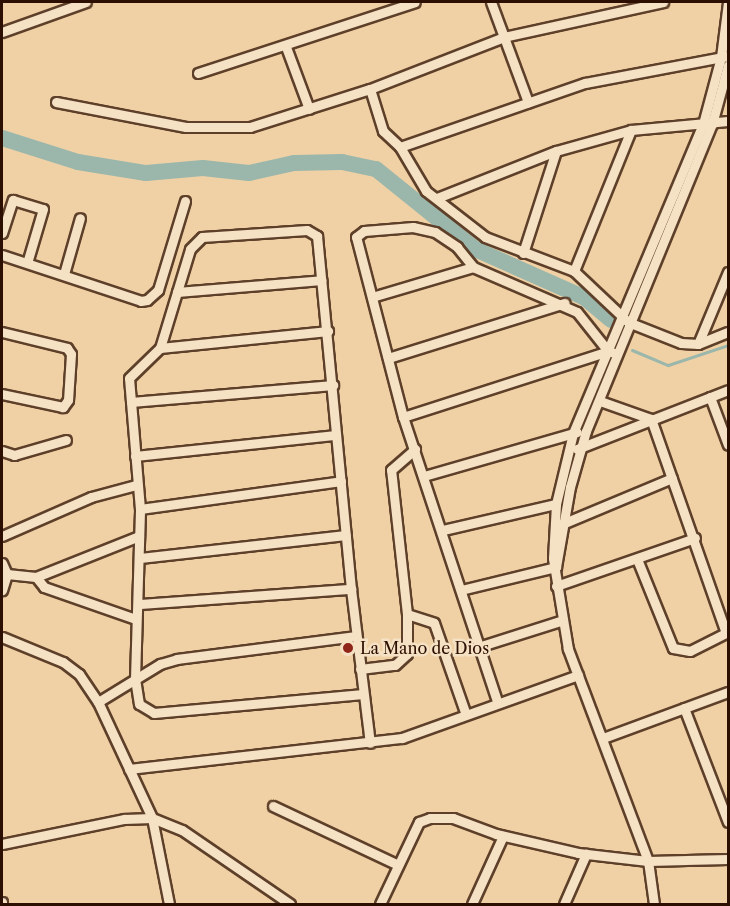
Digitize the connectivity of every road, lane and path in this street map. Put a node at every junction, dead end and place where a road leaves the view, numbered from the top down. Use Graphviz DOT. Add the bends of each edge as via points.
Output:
graph roads {
  1 [pos="86,2"];
  2 [pos="415,2"];
  3 [pos="491,2"];
  4 [pos="663,2"];
  5 [pos="728,2"];
  6 [pos="2,32"];
  7 [pos="504,37"];
  8 [pos="286,47"];
  9 [pos="725,57"];
  10 [pos="729,65"];
  11 [pos="198,73"];
  12 [pos="370,88"];
  13 [pos="56,102"];
  14 [pos="528,102"];
  15 [pos="309,110"];
  16 [pos="729,121"];
  17 [pos="708,124"];
  18 [pos="631,130"];
  19 [pos="400,147"];
  20 [pos="556,151"];
  21 [pos="437,198"];
  22 [pos="185,201"];
  23 [pos="80,218"];
  24 [pos="2,233"];
  25 [pos="523,253"];
  26 [pos="2,255"];
  27 [pos="27,263"];
  28 [pos="472,267"];
  29 [pos="573,271"];
  30 [pos="729,272"];
  31 [pos="64,274"];
  32 [pos="322,280"];
  33 [pos="177,292"];
  34 [pos="372,297"];
  35 [pos="564,303"];
  36 [pos="625,318"];
  37 [pos="328,331"];
  38 [pos="2,332"];
  39 [pos="729,332"];
  40 [pos="698,345"];
  41 [pos="160,348"];
  42 [pos="612,352"];
  43 [pos="388,358"];
  44 [pos="333,385"];
  45 [pos="729,390"];
  46 [pos="2,394"];
  47 [pos="710,397"];
  48 [pos="600,401"];
  49 [pos="131,402"];
  50 [pos="403,417"];
  51 [pos="651,419"];
  52 [pos="586,431"];
  53 [pos="573,433"];
  54 [pos="336,435"];
  55 [pos="66,440"];
  56 [pos="729,445"];
  57 [pos="415,449"];
  58 [pos="580,449"];
  59 [pos="570,450"];
  60 [pos="2,451"];
  61 [pos="135,456"];
  62 [pos="424,476"];
  63 [pos="672,478"];
  64 [pos="341,482"];
  65 [pos="136,484"];
  66 [pos="556,504"];
  67 [pos="140,509"];
  68 [pos="560,524"];
  69 [pos="442,530"];
  70 [pos="346,535"];
  71 [pos="2,536"];
  72 [pos="139,536"];
  73 [pos="695,538"];
  74 [pos="140,558"];
  75 [pos="637,559"];
  76 [pos="2,563"];
  77 [pos="556,567"];
  78 [pos="7,574"];
  79 [pos="36,577"];
  80 [pos="556,586"];
  81 [pos="351,589"];
  82 [pos="2,590"];
  83 [pos="461,591"];
  84 [pos="140,604"];
  85 [pos="407,614"];
  86 [pos="136,619"];
  87 [pos="563,620"];
  88 [pos="356,636"];
  89 [pos="2,637"];
  90 [pos="478,647"];
  91 [pos="360,669"];
  92 [pos="578,675"];
  93 [pos="135,679"];
  94 [pos="729,692"];
  95 [pos="363,694"];
  96 [pos="497,701"];
  97 [pos="98,702"];
  98 [pos="684,708"];
  99 [pos="465,712"];
  100 [pos="603,738"];
  101 [pos="370,743"];
  102 [pos="129,770"];
  103 [pos="273,806"];
  104 [pos="152,818"];
  105 [pos="729,822"];
  106 [pos="503,836"];
  107 [pos="2,844"];
  108 [pos="586,854"];
  109 [pos="729,859"];
  110 [pos="648,861"];
  111 [pos="396,864"];
  112 [pos="168,904"];
  113 [pos="290,904"];
  114 [pos="380,904"];
  115 [pos="472,904"];
  116 [pos="564,904"];
  117 [pos="654,904"];
  1 -- 6 [label="street"];
  2 -- 8 [label="street"];
  3 -- 7 [label="street"];
  4 -- 7 [label="street"];
  5 -- 9 [label="street"];
  7 -- 12 [label="street"];
  7 -- 14 [label="street"];
  8 -- 11 [label="street"];
  8 -- 15 [label="street"];
  9 -- 14 [label="street" via="585,83"];
  9 -- 17 [label="street"];
  10 -- 17 [label="street"];
  12 -- 15 [label="street"];
  12 -- 19 [label="street" via="383,131"];
  13 -- 15 [label="street" via="186,127 224,129 250,127"];
  14 -- 19 [label="street"];
  16 -- 17 [label="street"];
  17 -- 18 [label="street"];
  17 -- 36 [label="street"];
  18 -- 20 [label="street"];
  18 -- 29 [label="street"];
  19 -- 21 [label="street" via="426,191"];
  20 -- 21 [label="street"];
  20 -- 25 [label="street"];
  21 -- 25 [label="street" via="485,237"];
  22 -- 31 [label="street" via="158,290 147,300"];
  23 -- 31 [label="street"];
  24 -- 27 [label="street" via="13,200 43,209"];
  25 -- 29 [label="street"];
  26 -- 27 [label="street"];
  27 -- 31 [label="street"];
  28 -- 34 [label="street"];
  28 -- 34 [label="street" via="457,247 435,231 413,227 364,231 356,237 356,243"];
  28 -- 35 [label="street"];
  29 -- 36 [label="street"];
  30 -- 40 [label="street"];
  32 -- 33 [label="street"];
  32 -- 33 [label="street" via="317,236 312,231 209,236 195,240"];
  32 -- 37 [label="street"];
  33 -- 41 [label="street"];
  34 -- 43 [label="street"];
  35 -- 42 [label="street"];
  35 -- 43 [label="street"];
  36 -- 40 [label="street" via="681,343"];
  36 -- 42 [label="street"];
  37 -- 41 [label="street"];
  37 -- 44 [label="street"];
  38 -- 46 [label="street" via="68,348 71,354 68,400 63,407"];
  39 -- 40 [label="street"];
  41 -- 49 [label="street" via="129,378"];
  42 -- 48 [label="street"];
  42 -- 50 [label="street"];
  42 -- 53 [label="street"];
  43 -- 50 [label="street"];
  44 -- 49 [label="street"];
  44 -- 54 [label="street"];
  45 -- 47 [label="street"];
  47 -- 51 [label="street"];
  47 -- 56 [label="street"];
  48 -- 51 [label="street"];
  48 -- 52 [label="street"];
  49 -- 61 [label="street"];
  50 -- 57 [label="street"];
  51 -- 58 [label="street"];
  51 -- 63 [label="street"];
  52 -- 53 [label="street"];
  52 -- 58 [label="street"];
  53 -- 59 [label="street"];
  53 -- 62 [label="street"];
  54 -- 61 [label="street"];
  54 -- 64 [label="street"];
  55 -- 60 [label="street" via="14,454"];
  57 -- 62 [label="street"];
  57 -- 85 [label="street" via="391,470"];
  58 -- 59 [label="street"];
  58 -- 68 [label="street"];
  59 -- 66 [label="street"];
  61 -- 65 [label="street"];
  62 -- 69 [label="street"];
  63 -- 68 [label="street"];
  63 -- 73 [label="street"];
  64 -- 67 [label="street"];
  64 -- 70 [label="street"];
  65 -- 67 [label="street"];
  65 -- 71 [label="street" via="91,496"];
  66 -- 68 [label="street"];
  66 -- 69 [label="street"];
  67 -- 72 [label="street"];
  68 -- 77 [label="street" via="553,558"];
  69 -- 83 [label="street"];
  70 -- 74 [label="street"];
  70 -- 81 [label="street"];
  72 -- 74 [label="street"];
  72 -- 79 [label="street"];
  73 -- 75 [label="street"];
  73 -- 75 [label="street" via="726,633 690,651 673,648 668,642"];
  74 -- 84 [label="street"];
  75 -- 80 [label="street"];
  76 -- 78 [label="street"];
  77 -- 80 [label="street"];
  77 -- 83 [label="street"];
  78 -- 79 [label="street"];
  78 -- 82 [label="street"];
  79 -- 86 [label="street" via="44,587"];
  80 -- 87 [label="street"];
  81 -- 84 [label="street"];
  81 -- 88 [label="street"];
  83 -- 90 [label="street"];
  84 -- 86 [label="street"];
  85 -- 91 [label="street" via="404,659"];
  85 -- 99 [label="street" via="434,623"];
  86 -- 93 [label="street"];
  87 -- 90 [label="street"];
  87 -- 92 [label="street"];
  88 -- 91 [label="street"];
  88 -- 93 [label="street" via="177,659"];
  89 -- 97 [label="street" via="63,662 79,674"];
  90 -- 96 [label="street"];
  91 -- 95 [label="street"];
  92 -- 96 [label="street"];
  92 -- 100 [label="street"];
  93 -- 95 [label="street" via="139,704 154,713"];
  93 -- 97 [label="street"];
  94 -- 98 [label="street"];
  95 -- 101 [label="street"];
  96 -- 99 [label="street"];
  97 -- 102 [label="street"];
  98 -- 100 [label="street"];
  98 -- 105 [label="street"];
  99 -- 101 [label="street" via="402,738"];
  100 -- 110 [label="street"];
  101 -- 102 [label="street"];
  102 -- 104 [label="street"];
  103 -- 111 [label="street"];
  104 -- 107 [label="street" via="124,819"];
  104 -- 112 [label="street"];
  104 -- 113 [label="street" via="183,830"];
  106 -- 108 [label="street"];
  106 -- 111 [label="street" via="453,818 430,818 419,822"];
  106 -- 115 [label="street"];
  108 -- 110 [label="street"];
  108 -- 116 [label="street"];
  109 -- 110 [label="street"];
  110 -- 117 [label="street"];
  111 -- 114 [label="street"];
}
